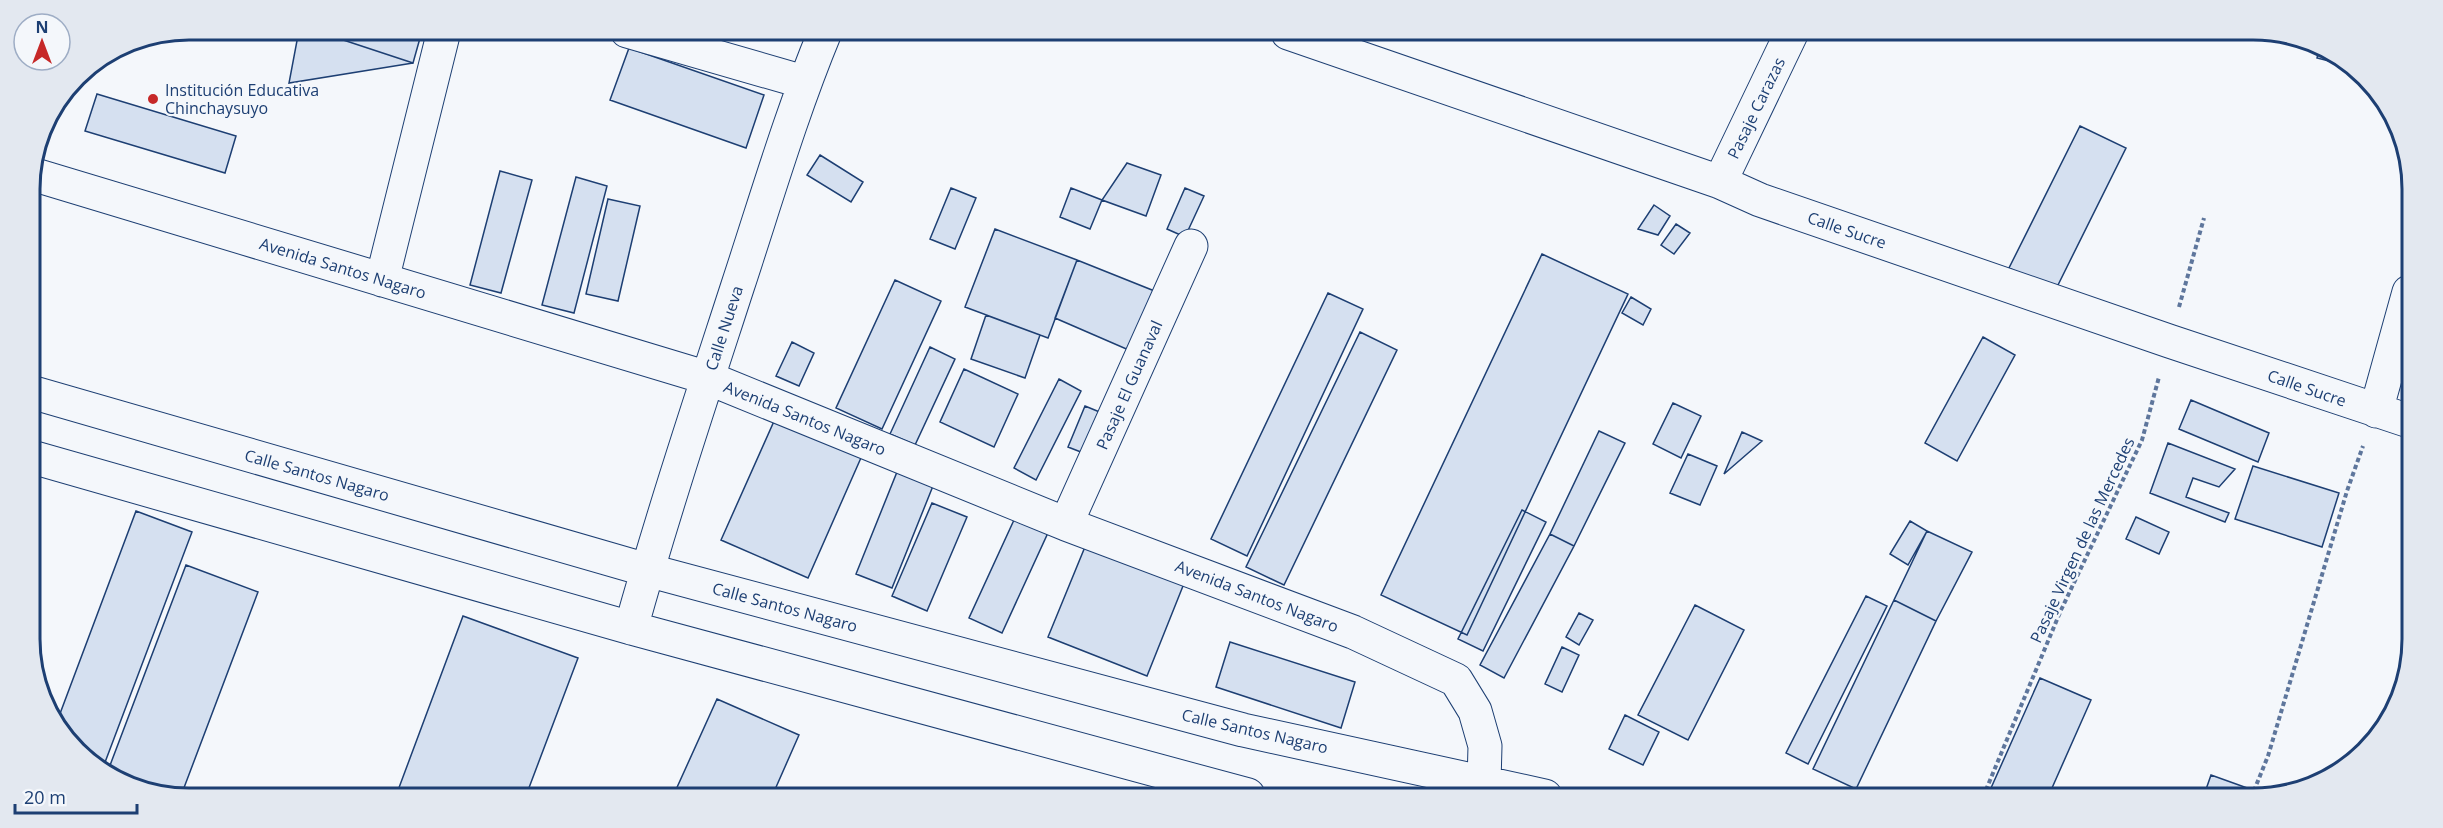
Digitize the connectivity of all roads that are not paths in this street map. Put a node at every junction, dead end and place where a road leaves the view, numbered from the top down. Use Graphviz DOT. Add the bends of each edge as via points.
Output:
graph roads {
  1 [pos="1310,40"];
  2 [pos="1788,40"];
  3 [pos="442,41"];
  4 [pos="661,41"];
  5 [pos="821,41"];
  6 [pos="804,82"];
  7 [pos="41,177"];
  8 [pos="1720,182"];
  9 [pos="1191,246"];
  10 [pos="382,280"];
  11 [pos="2402,317"];
  12 [pos="708,378"];
  13 [pos="41,394"];
  14 [pos="2376,411"];
  15 [pos="2402,419"];
  16 [pos="40,459"];
  17 [pos="1066,524"];
  18 [pos="647,570"];
  19 [pos="631,628"];
  20 [pos="1484,783"];
  21 [pos="1504,787"];
  22 [pos="1200,788"];
  1 -- 8 [label="street, Calle Sucre"];
  2 -- 8 [label="street, Pasaje Carazas"];
  3 -- 10 [label="street"];
  4 -- 6 [label="street"];
  5 -- 6 [label="street, Calle Nueva"];
  6 -- 12 [label="street, Calle Nueva"];
  7 -- 10 [label="street, Avenida Santos Nagaro"];
  8 -- 14 [label="street, Calle Sucre" via="1771,204"];
  9 -- 17 [label="street, Pasaje El Guanaval"];
  10 -- 12 [label="street, Avenida Santos Nagaro"];
  11 -- 14 [label="street"];
  12 -- 17 [label="street, Avenida Santos Nagaro"];
  12 -- 18 [label="street, Calle Nueva"];
  13 -- 18 [label="street, Calle Santos Nagaro"];
  14 -- 15 [label="street, Calle Sucre"];
  16 -- 19 [label="street"];
  17 -- 20 [label="street, Avenida Santos Nagaro" via="1353,632 1456,680 1475,711 1485,746"];
  18 -- 19 [label="street, Calle Nueva"];
  18 -- 20 [label="street, Calle Santos Nagaro" via="1243,730"];
  19 -- 22 [label="street"];
  20 -- 21 [label="street, Calle Santos Nagaro"];
}
